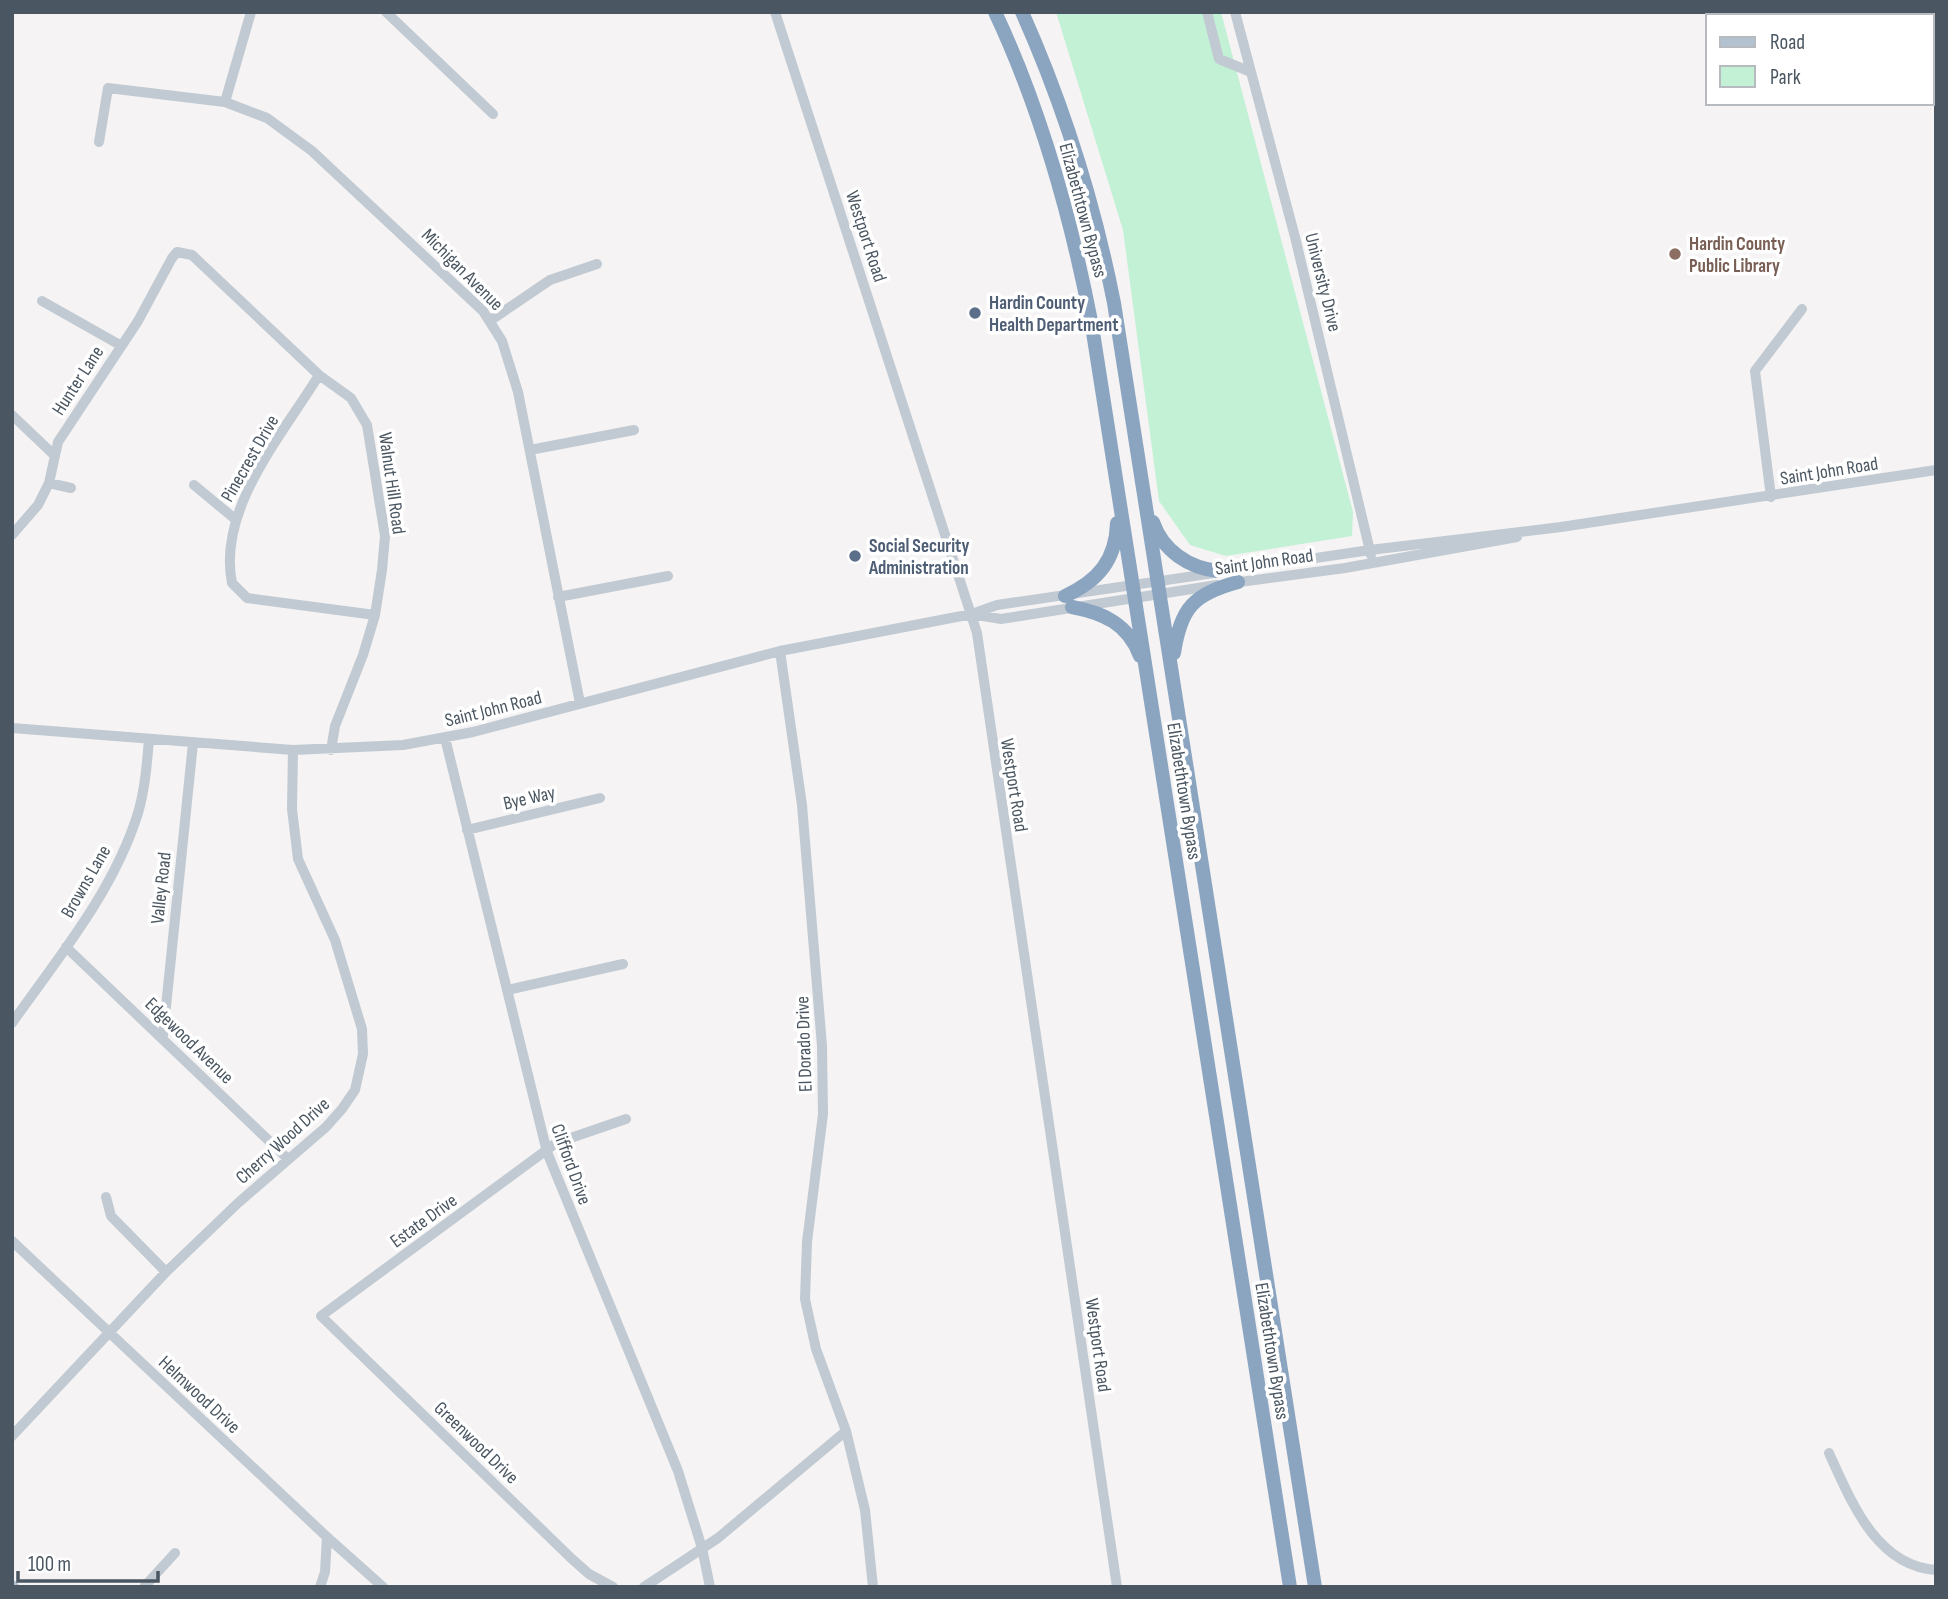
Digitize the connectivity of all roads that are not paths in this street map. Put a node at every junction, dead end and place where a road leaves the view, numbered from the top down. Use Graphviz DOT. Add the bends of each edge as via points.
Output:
graph roads {
  1 [pos="251,12"];
  2 [pos="386,12"];
  3 [pos="775,12"];
  4 [pos="995,12"];
  5 [pos="1022,12"];
  6 [pos="1207,12"];
  7 [pos="1235,12"];
  8 [pos="1251,72"];
  9 [pos="225,102"];
  10 [pos="493,114"];
  11 [pos="99,142"];
  12 [pos="184,251"];
  13 [pos="597,264"];
  14 [pos="42,300"];
  15 [pos="1802,309"];
  16 [pos="491,320"];
  17 [pos="120,345"];
  18 [pos="320,375"];
  19 [pos="12,415"];
  20 [pos="634,430"];
  21 [pos="530,450"];
  22 [pos="53,454"];
  23 [pos="1936,470"];
  24 [pos="1142,480"];
  25 [pos="48,483"];
  26 [pos="1117,483"];
  27 [pos="194,485"];
  28 [pos="71,488"];
  29 [pos="1771,496"];
  30 [pos="235,519"];
  31 [pos="1561,527"];
  32 [pos="12,535"];
  33 [pos="1370,550"];
  34 [pos="1373,562"];
  35 [pos="1218,571"];
  36 [pos="668,576"];
  37 [pos="1238,582"];
  38 [pos="1159,587"];
  39 [pos="1134,591"];
  40 [pos="558,597"];
  41 [pos="1068,602"];
  42 [pos="972,614"];
  43 [pos="374,615"];
  44 [pos="780,651"];
  45 [pos="1173,675"];
  46 [pos="1148,679"];
  47 [pos="580,703"];
  48 [pos="12,729"];
  49 [pos="445,738"];
  50 [pos="149,739"];
  51 [pos="193,743"];
  52 [pos="293,750"];
  53 [pos="331,750"];
  54 [pos="600,798"];
  55 [pos="467,830"];
  56 [pos="66,947"];
  57 [pos="623,964"];
  58 [pos="507,990"];
  59 [pos="12,1023"];
  60 [pos="163,1036"];
  61 [pos="626,1119"];
  62 [pos="547,1153"];
  63 [pos="288,1159"];
  64 [pos="106,1197"];
  65 [pos="12,1241"];
  66 [pos="166,1272"];
  67 [pos="321,1316"];
  68 [pos="107,1332"];
  69 [pos="846,1431"];
  70 [pos="12,1436"];
  71 [pos="1829,1453"];
  72 [pos="327,1536"];
  73 [pos="702,1548"];
  74 [pos="175,1553"];
  75 [pos="1936,1570"];
  76 [pos="144,1587"];
  77 [pos="320,1587"];
  78 [pos="383,1587"];
  79 [pos="613,1587"];
  80 [pos="644,1587"];
  81 [pos="710,1587"];
  82 [pos="873,1587"];
  83 [pos="1117,1587"];
  84 [pos="1290,1587"];
  85 [pos="1315,1587"];
  1 -- 9 [label="street"];
  2 -- 10 [label="street"];
  3 -- 42 [label="street, Westport Road"];
  4 -- 26 [label="highway, Elizabethtown Bypass" via="1037,116 1070,221"];
  5 -- 24 [label="highway, Elizabethtown Bypass" via="1061,107 1092,205 1114,303"];
  6 -- 8 [label="street" via="1219,59"];
  7 -- 8 [label="street, University Drive"];
  8 -- 33 [label="street, University Drive"];
  9 -- 11 [label="street, Michigan Avenue" via="108,88"];
  9 -- 16 [label="street, Michigan Avenue" via="255,111 291,134"];
  12 -- 17 [label="street, Hunter Lane" via="172,258"];
  12 -- 18 [label="street, Walnut Hill Road"];
  13 -- 16 [label="street" via="550,280"];
  14 -- 17 [label="street"];
  15 -- 29 [label="street" via="1755,371"];
  16 -- 21 [label="street, Michigan Avenue" via="508,355"];
  17 -- 22 [label="street, Hunter Lane"];
  18 -- 30 [label="street, Pinecrest Drive"];
  18 -- 43 [label="street, Walnut Hill Road" via="358,406 370,435 385,536"];
  19 -- 22 [label="street"];
  20 -- 21 [label="street"];
  21 -- 40 [label="street, Michigan Avenue"];
  22 -- 25 [label="street, Hunter Lane"];
  23 -- 29 [label="street, Saint John Road"];
  24 -- 35 [label="highway" via="1156,531 1164,543 1184,561"];
  24 -- 38 [label="highway, Elizabethtown Bypass"];
  25 -- 28 [label="street"];
  25 -- 32 [label="street, Hunter Lane" via="38,505"];
  26 -- 39 [label="highway, Elizabethtown Bypass"];
  26 -- 41 [label="highway" via="1117,530 1111,558"];
  27 -- 30 [label="street"];
  29 -- 31 [label="street, Saint John Road"];
  30 -- 43 [label="street, Pinecrest Drive" via="231,576 241,594"];
  31 -- 33 [label="street, Saint John Road"];
  31 -- 34 [label="street, Saint John Road"];
  33 -- 34 [label="street, University Drive"];
  33 -- 35 [label="street, Saint John Road"];
  34 -- 37 [label="street, Saint John Road"];
  35 -- 38 [label="street, Saint John Road"];
  36 -- 40 [label="street"];
  37 -- 38 [label="street, Saint John Road"];
  37 -- 45 [label="highway" via="1207,591 1187,609 1177,635"];
  38 -- 39 [label="street, Saint John Road"];
  38 -- 45 [label="highway, Elizabethtown Bypass"];
  39 -- 41 [label="street, Saint John Road"];
  39 -- 46 [label="highway, Elizabethtown Bypass"];
  40 -- 47 [label="street, Michigan Avenue"];
  41 -- 42 [label="street, Saint John Road" via="1001,619"];
  41 -- 46 [label="highway" via="1101,613 1123,628 1138,650"];
  42 -- 44 [label="street, Saint John Road"];
  42 -- 83 [label="street, Westport Road"];
  43 -- 53 [label="street, Walnut Hill Road"];
  44 -- 47 [label="street, Saint John Road"];
  44 -- 69 [label="street, El Dorado Drive" via="802,804 822,1046 822,1114 805,1299 816,1349"];
  45 -- 85 [label="highway, Elizabethtown Bypass"];
  46 -- 84 [label="highway, Elizabethtown Bypass"];
  47 -- 49 [label="street, Saint John Road"];
  48 -- 50 [label="street, Saint John Road"];
  49 -- 53 [label="street, Saint John Road"];
  49 -- 55 [label="street, Clifford Drive"];
  50 -- 51 [label="street, Saint John Road"];
  50 -- 56 [label="street, Browns Lane" via="142,795 127,843"];
  51 -- 52 [label="street, Saint John Road"];
  51 -- 60 [label="street, Valley Road"];
  52 -- 53 [label="street, Saint John Road"];
  52 -- 63 [label="street, Cherry Wood Drive" via="296,849 345,965 362,1029 363,1054 349,1101"];
  54 -- 55 [label="street, Bye Way"];
  55 -- 58 [label="street, Clifford Drive"];
  56 -- 59 [label="street, Browns Lane"];
  56 -- 60 [label="street, Edgewood Avenue"];
  57 -- 58 [label="street"];
  58 -- 62 [label="street, Clifford Drive"];
  60 -- 63 [label="street, Edgewood Avenue"];
  61 -- 62 [label="street, Estate Drive" via="556,1143"];
  62 -- 67 [label="street, Estate Drive"];
  62 -- 73 [label="street, Clifford Drive" via="678,1471"];
  63 -- 66 [label="street, Cherry Wood Drive"];
  64 -- 66 [label="street" via="111,1216"];
  65 -- 68 [label="street, Helmwood Drive"];
  66 -- 68 [label="street, Cherry Wood Drive"];
  67 -- 79 [label="street, Greenwood Drive" via="572,1559"];
  68 -- 70 [label="street, Cherry Wood Drive"];
  68 -- 72 [label="street, Helmwood Drive"];
  69 -- 73 [label="street"];
  69 -- 82 [label="street, El Dorado Drive" via="865,1510"];
  71 -- 75 [label="street" via="1884,1548 1907,1565"];
  72 -- 77 [label="street"];
  72 -- 78 [label="street, Helmwood Drive"];
  73 -- 80 [label="street"];
  73 -- 81 [label="street, Clifford Drive"];
  74 -- 76 [label="street"];
}
